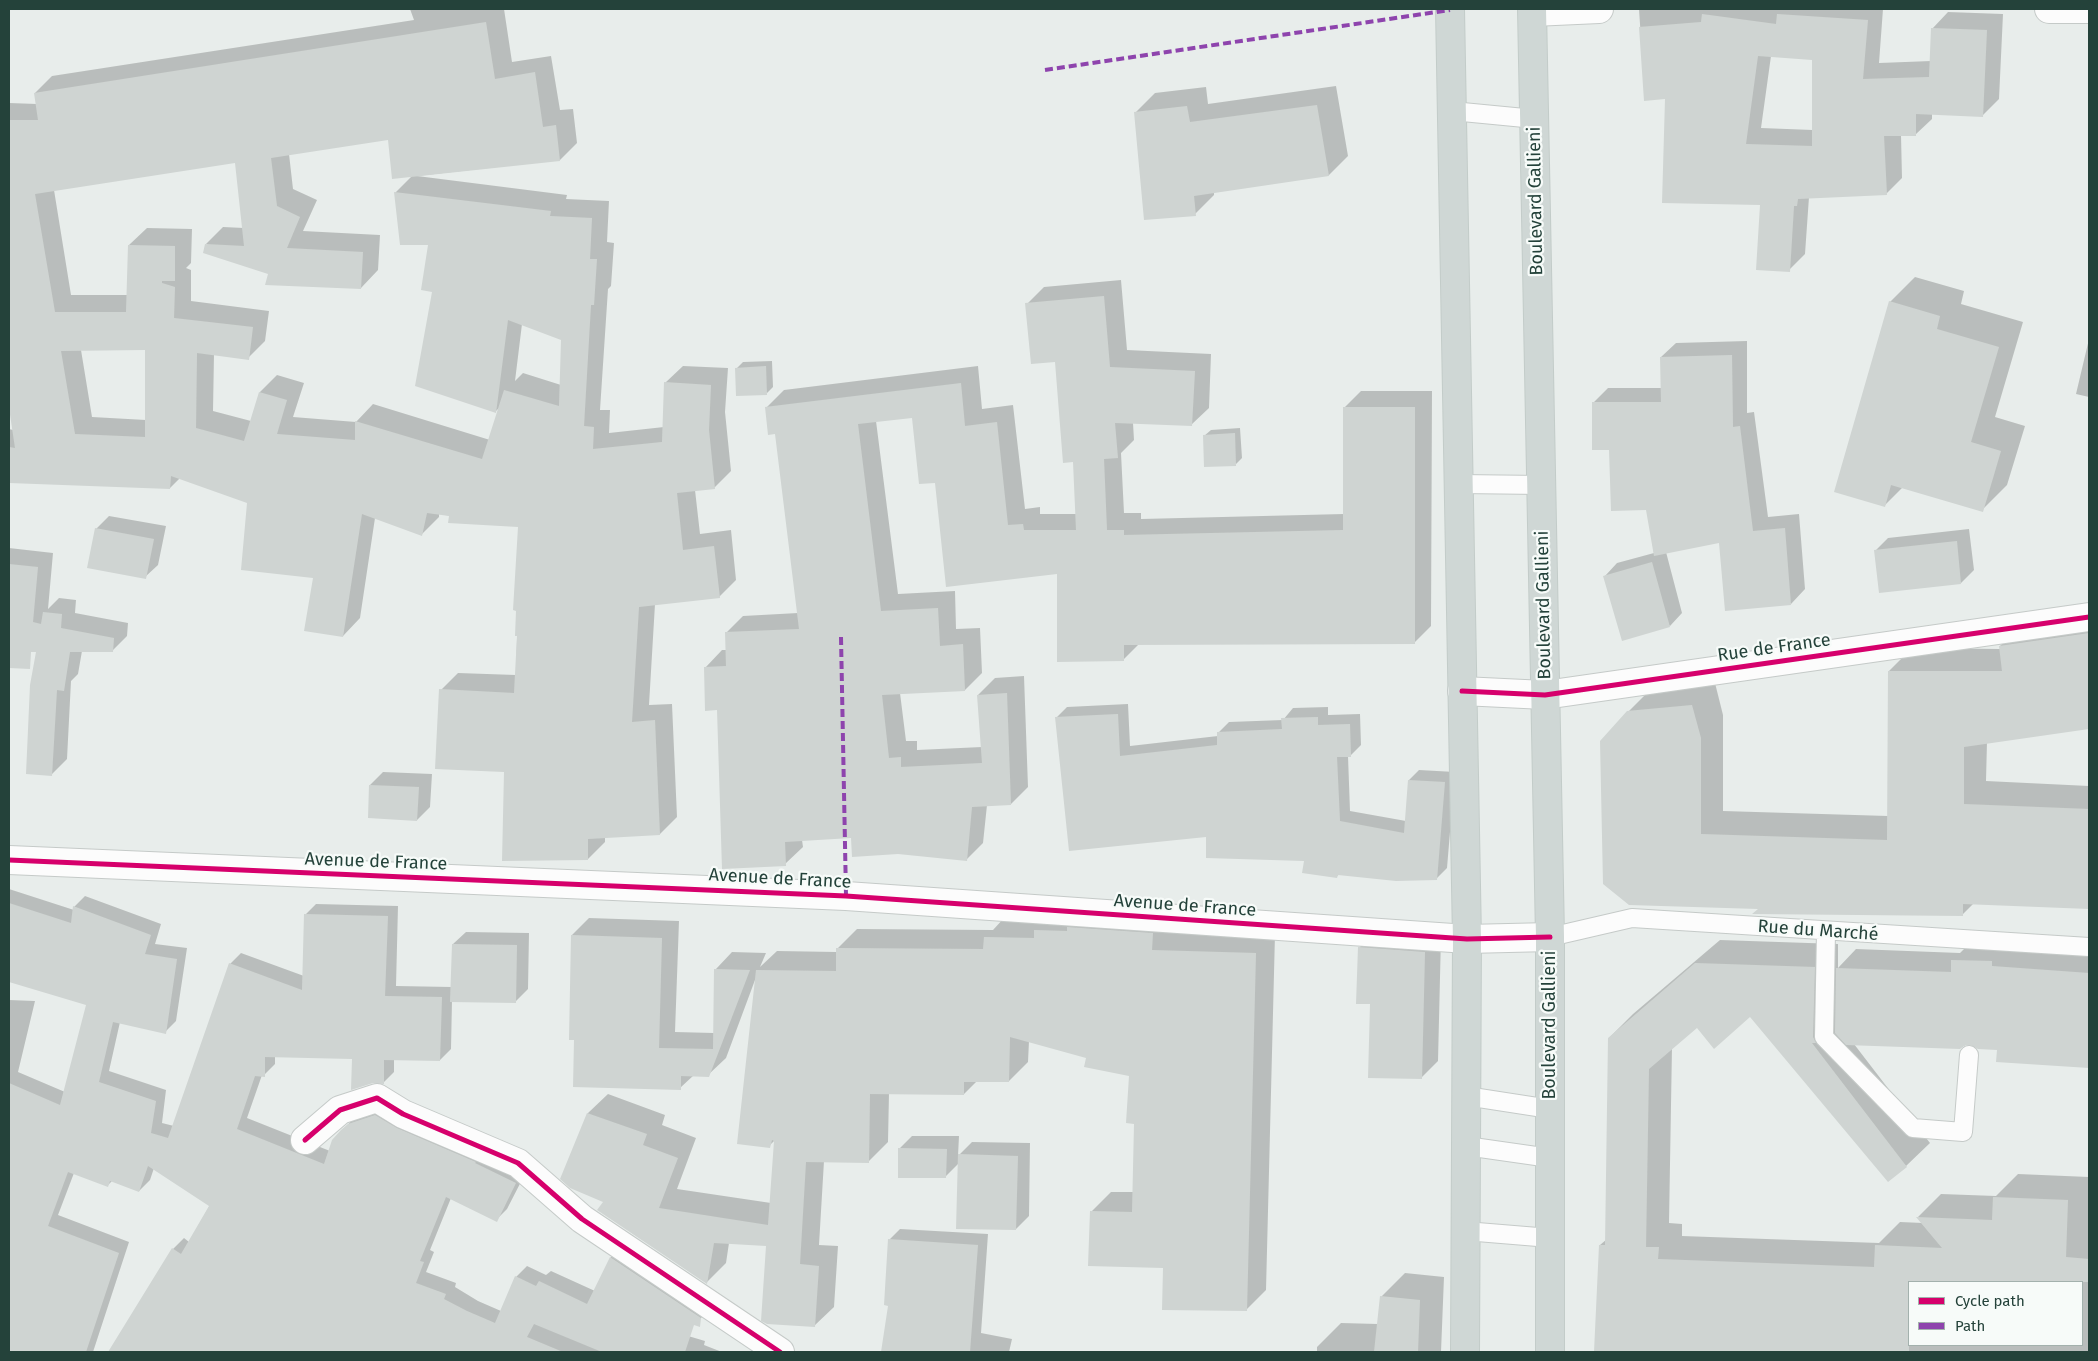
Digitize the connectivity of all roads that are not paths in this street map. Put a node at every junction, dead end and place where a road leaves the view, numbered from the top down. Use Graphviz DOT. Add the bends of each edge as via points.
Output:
graph roads {
  1 [pos="1456,9"];
  2 [pos="1598,9"];
  3 [pos="2049,9"];
  4 [pos="2089,9"];
  5 [pos="1532,10"];
  6 [pos="1452,111"];
  7 [pos="1535,118"];
  8 [pos="1459,484"];
  9 [pos="1542,486"];
  10 [pos="2089,617"];
  11 [pos="1462,691"];
  12 [pos="1545,695"];
  13 [pos="9,860"];
  14 [pos="1826,932"];
  15 [pos="1550,937"];
  16 [pos="1467,939"];
  17 [pos="2089,947"];
  18 [pos="1969,1055"];
  19 [pos="1466,1096"];
  20 [pos="1550,1109"];
  21 [pos="305,1140"];
  22 [pos="1466,1146"];
  23 [pos="1550,1158"];
  24 [pos="1465,1231"];
  25 [pos="1550,1238"];
  26 [pos="780,1352"];
  27 [pos="1465,1352"];
  28 [pos="1550,1352"];
  1 -- 6 [label="main road"];
  2 -- 5 [label="street"];
  3 -- 4 [label="street"];
  5 -- 7 [label="main road, Boulevard Gallieni"];
  6 -- 7 [label="lane"];
  6 -- 8 [label="main road"];
  7 -- 9 [label="main road, Boulevard Gallieni"];
  8 -- 9 [label="lane"];
  8 -- 11 [label="main road"];
  9 -- 12 [label="main road, Boulevard Gallieni"];
  10 -- 12 [label="street, Rue de France"];
  11 -- 12 [label="street, Rue de France"];
  11 -- 16 [label="main road"];
  12 -- 15 [label="main road, Boulevard Gallieni"];
  13 -- 16 [label="street, Avenue de France" via="846,896"];
  14 -- 15 [label="lane, Rue du Marché" via="1632,918"];
  14 -- 17 [label="lane, Rue du Marché"];
  14 -- 18 [label="lane" via="1824,1037 1913,1128 1963,1132"];
  15 -- 16 [label="street, Avenue de France"];
  15 -- 20 [label="main road, Boulevard Gallieni"];
  16 -- 19 [label="main road"];
  19 -- 20 [label="lane"];
  19 -- 22 [label="main road"];
  20 -- 23 [label="main road, Boulevard Gallieni"];
  21 -- 26 [label="street" via="340,1110 377,1098 403,1114 518,1162 582,1219"];
  22 -- 23 [label="lane"];
  22 -- 24 [label="main road"];
  23 -- 25 [label="main road, Boulevard Gallieni"];
  24 -- 25 [label="lane"];
  24 -- 27 [label="main road"];
  25 -- 28 [label="main road, Boulevard Gallieni"];
}
